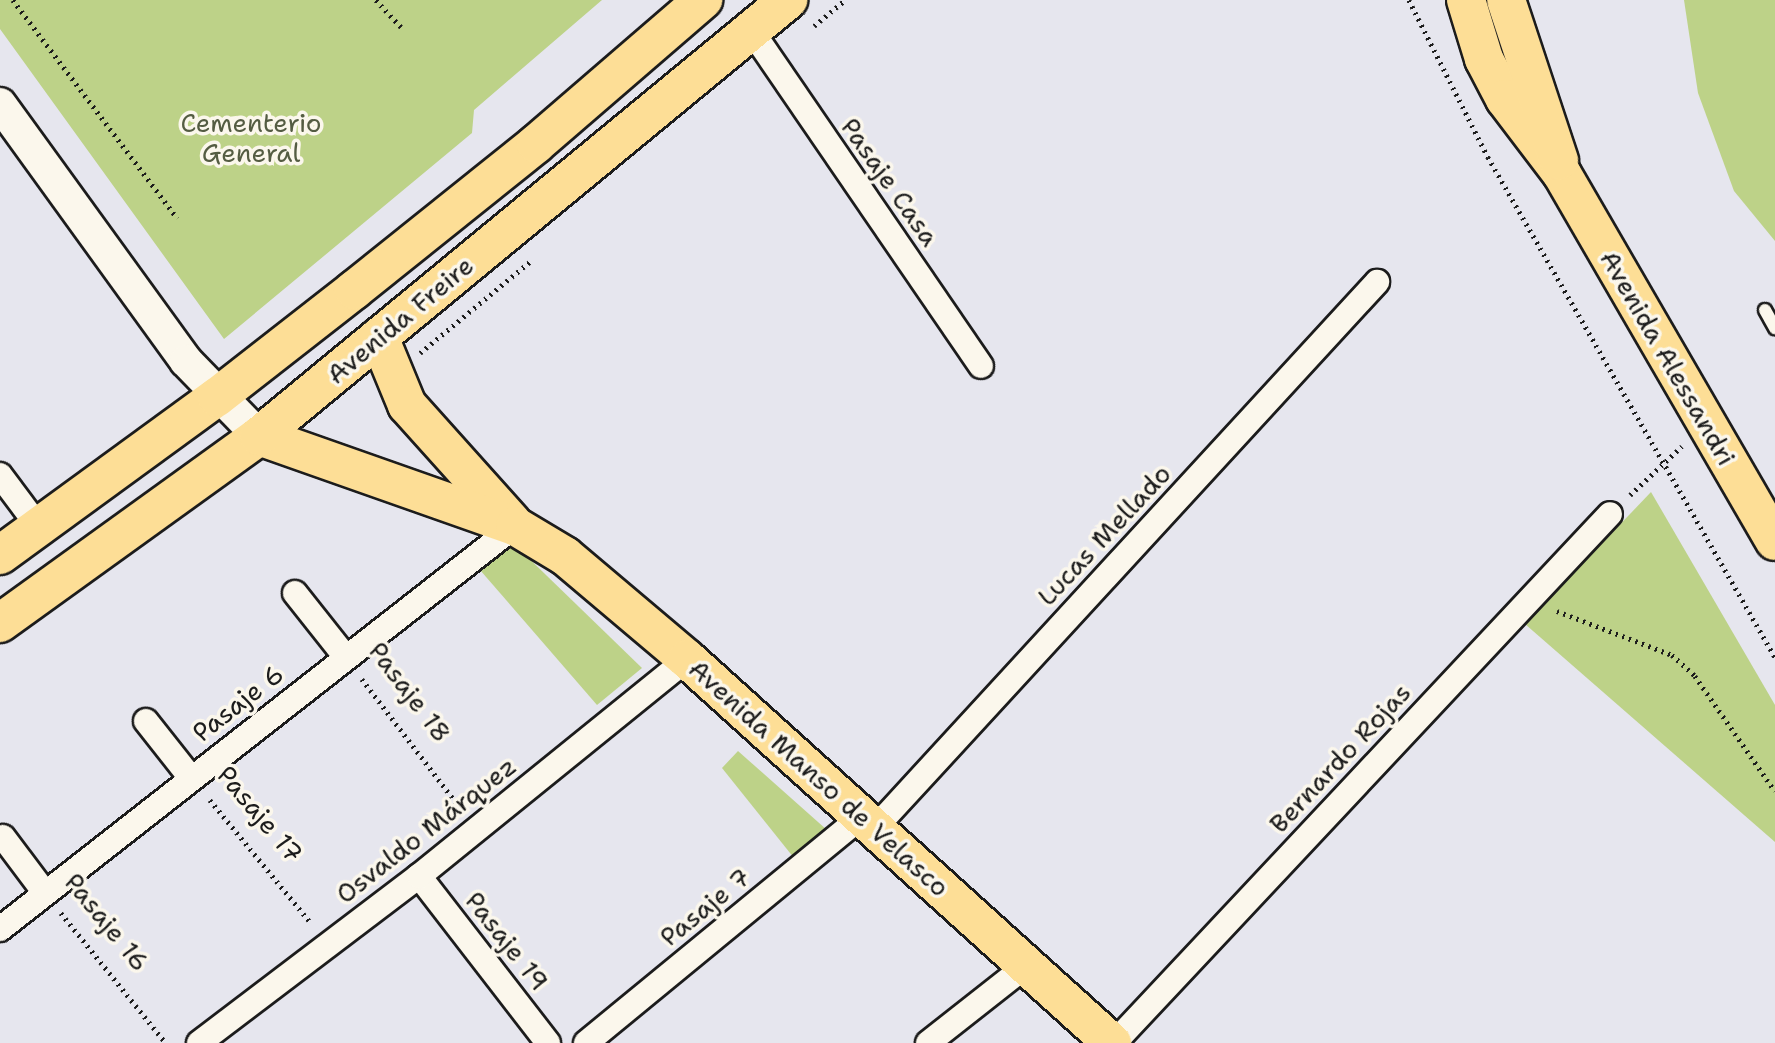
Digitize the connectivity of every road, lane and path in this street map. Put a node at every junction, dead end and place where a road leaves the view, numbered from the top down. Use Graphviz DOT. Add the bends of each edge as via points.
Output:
graph roads {
  1 [pos="13,0"];
  2 [pos="376,0"];
  3 [pos="703,0"];
  4 [pos="788,0"];
  5 [pos="1409,0"];
  6 [pos="1466,0"];
  7 [pos="1506,0"];
  8 [pos="401,27"];
  9 [pos="751,30"];
  10 [pos="0,104"];
  11 [pos="1562,174"];
  12 [pos="177,218"];
  13 [pos="1377,282"];
  14 [pos="1765,310"];
  15 [pos="1775,328"];
  16 [pos="379,337"];
  17 [pos="981,366"];
  18 [pos="217,397"];
  19 [pos="1706,425"];
  20 [pos="259,436"];
  21 [pos="1665,461"];
  22 [pos="0,475"];
  23 [pos="1610,514"];
  24 [pos="38,526"];
  25 [pos="515,526"];
  26 [pos="1775,541"];
  27 [pos="0,555"];
  28 [pos="295,593"];
  29 [pos="1526,602"];
  30 [pos="0,623"];
  31 [pos="345,656"];
  32 [pos="1775,657"];
  33 [pos="687,659"];
  34 [pos="146,721"];
  35 [pos="191,778"];
  36 [pos="1775,791"];
  37 [pos="869,822"];
  38 [pos="476,829"];
  39 [pos="2,837"];
  40 [pos="419,876"];
  41 [pos="45,893"];
  42 [pos="0,929"];
  43 [pos="329,944"];
  44 [pos="1027,965"];
  45 [pos="212,1039"];
  46 [pos="166,1043"];
  47 [pos="548,1043"];
  48 [pos="586,1043"];
  49 [pos="928,1043"];
  50 [pos="1113,1043"];
  1 -- 12 [label="path"];
  2 -- 8 [label="path"];
  3 -- 18 [label="main road, Avenida Freire" via="536,144"];
  4 -- 9 [label="main road, Avenida Freire"];
  5 -- 21 [label="path" via="1488,157"];
  6 -- 11 [label="main road" via="1485,59 1505,99"];
  7 -- 11 [label="main road" via="1549,122"];
  9 -- 16 [label="main road, Avenida Freire"];
  9 -- 17 [label="street, Pasaje Casa"];
  10 -- 18 [label="street, Avenida Manso de Velasco" via="163,332"];
  11 -- 19 [label="main road, Avenida Alessandri"];
  13 -- 37 [label="street, Lucas Mellado"];
  14 -- 15 [label="lane"];
  16 -- 20 [label="main road, Avenida Freire"];
  16 -- 25 [label="main road, Avenida Manso de Velasco" via="407,405"];
  18 -- 20 [label="street, Avenida Manso de Velasco"];
  18 -- 24 [label="main road, Avenida Freire"];
  19 -- 21 [label="path"];
  19 -- 26 [label="main road, Avenida Alessandri"];
  20 -- 25 [label="main road, Avenida Manso de Velasco"];
  20 -- 30 [label="main road, Avenida Freire"];
  21 -- 23 [label="path"];
  21 -- 32 [label="path"];
  22 -- 24 [label="street"];
  23 -- 29 [label="street, Bernardo Rojas"];
  24 -- 27 [label="main road, Avenida Freire"];
  25 -- 31 [label="street, Pasaje 6"];
  25 -- 33 [label="main road, Avenida Manso de Velasco" via="593,577"];
  28 -- 31 [label="street, Pasaje 18"];
  29 -- 36 [label="path" via="1577,616 1672,655 1695,676"];
  29 -- 50 [label="street, Bernardo Rojas"];
  31 -- 35 [label="street, Pasaje 6"];
  31 -- 38 [label="path, Pasaje 18"];
  33 -- 37 [label="main road, Avenida Manso de Velasco"];
  33 -- 38 [label="street, Osvaldo Márquez"];
  34 -- 35 [label="street, Pasaje 17"];
  35 -- 41 [label="street, Pasaje 6"];
  35 -- 43 [label="path, Pasaje 17"];
  37 -- 44 [label="main road, Avenida Manso de Velasco"];
  37 -- 48 [label="street, Pasaje 7"];
  38 -- 40 [label="street, Osvaldo Márquez"];
  39 -- 41 [label="street, Pasaje 16"];
  40 -- 43 [label="street, Osvaldo Márquez"];
  40 -- 47 [label="street, Pasaje 19"];
  41 -- 42 [label="street, Pasaje 6"];
  41 -- 46 [label="path, Pasaje 16"];
  43 -- 45 [label="street, Osvaldo Márquez"];
  44 -- 49 [label="street"];
  44 -- 50 [label="main road, Avenida Manso de Velasco"];
}
